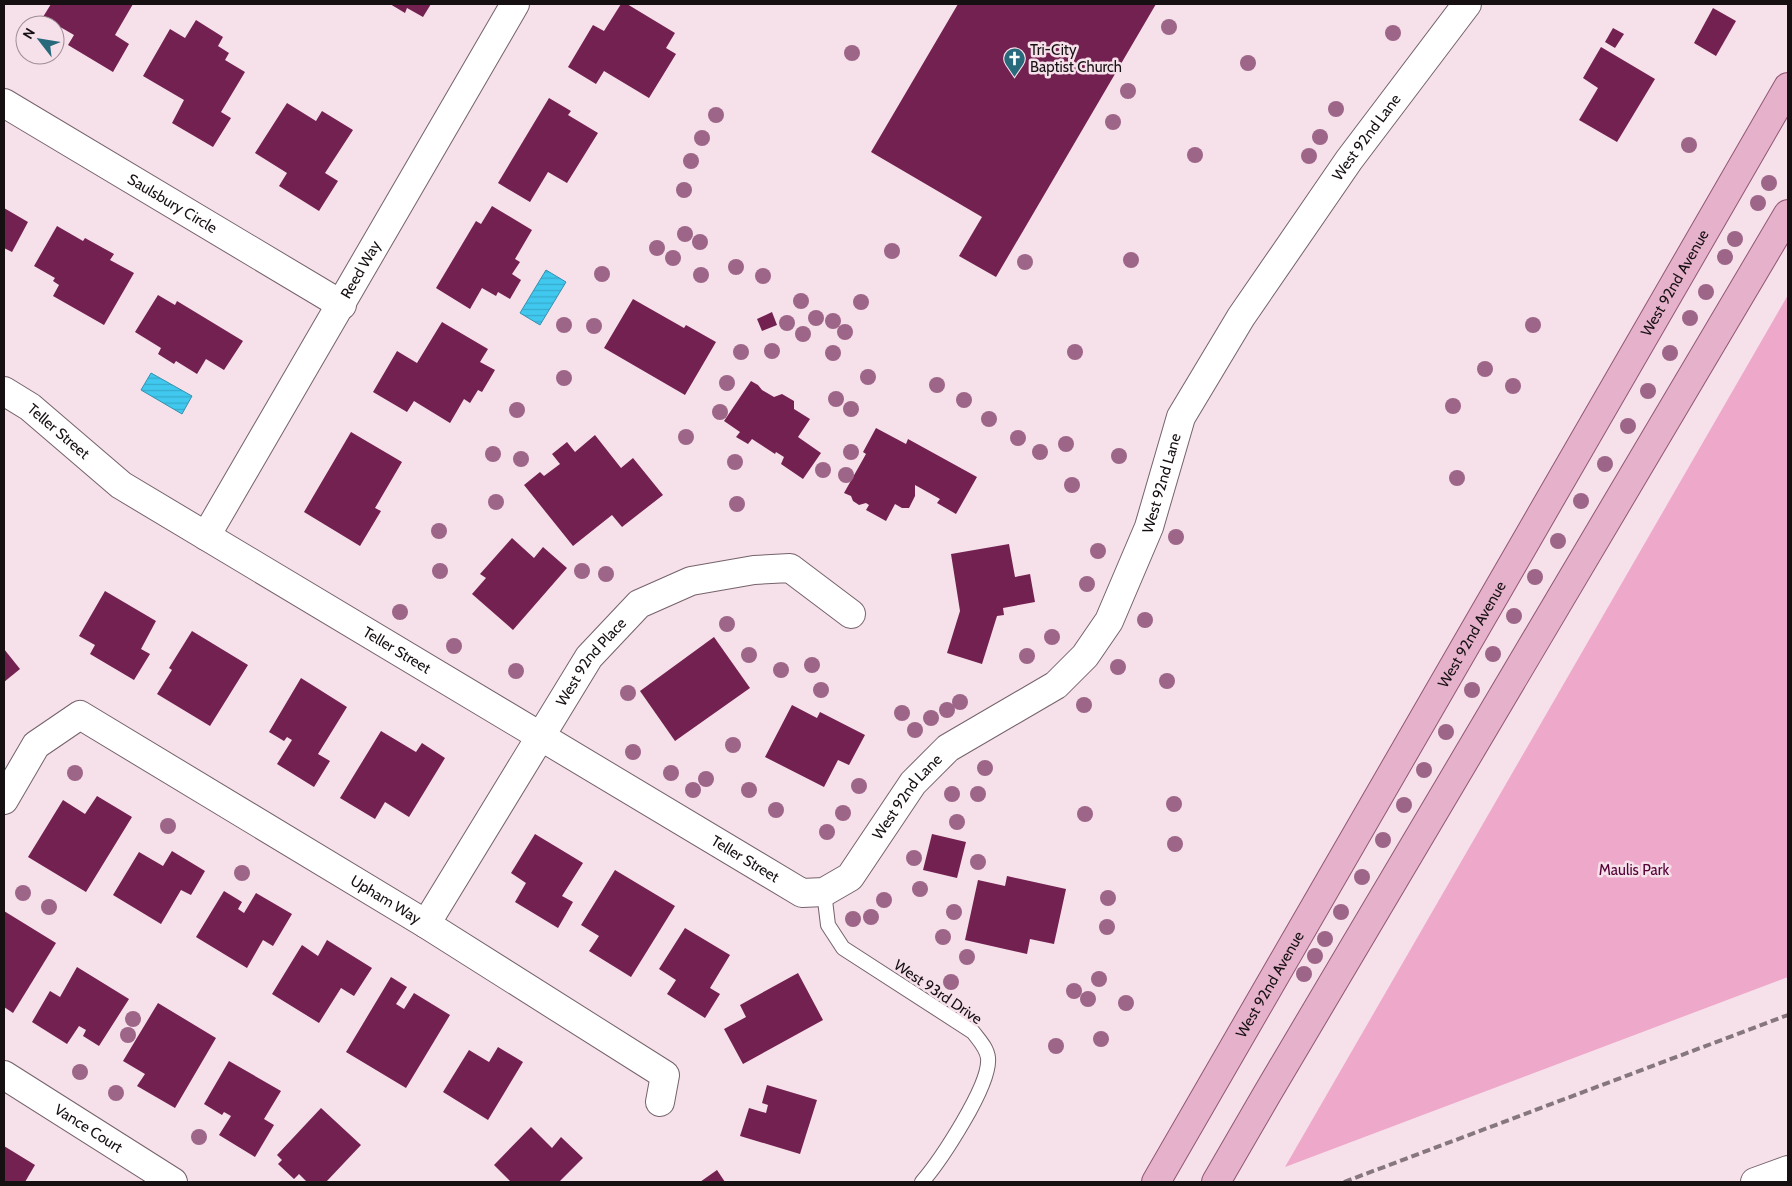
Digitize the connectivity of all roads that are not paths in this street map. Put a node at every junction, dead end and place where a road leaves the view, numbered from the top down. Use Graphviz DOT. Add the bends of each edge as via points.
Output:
graph roads {
  1 [pos="515,4"];
  2 [pos="1467,4"];
  3 [pos="1788,87"];
  4 [pos="4,103"];
  5 [pos="1788,214"];
  6 [pos="342,305"];
  7 [pos="4,391"];
  8 [pos="206,536"];
  9 [pos="851,614"];
  10 [pos="540,736"];
  11 [pos="4,800"];
  12 [pos="813,892"];
  13 [pos="426,924"];
  14 [pos="4,1076"];
  15 [pos="660,1102"];
  16 [pos="1788,1170"];
  17 [pos="173,1182"];
  18 [pos="922,1182"];
  19 [pos="1156,1182"];
  20 [pos="1216,1182"];
  21 [pos="1755,1182"];
  1 -- 6 [label="street, Reed Way"];
  2 -- 12 [label="street, West 92nd Lane" via="1349,160 1251,301 1182,417 1149,527 1109,621 1085,656 1056,685 948,748 913,783 850,877"];
  3 -- 19 [label="main road, West 92nd Avenue"];
  4 -- 6 [label="street, Saulsbury Circle"];
  5 -- 20 [label="main road"];
  6 -- 8 [label="street, Reed Way"];
  7 -- 8 [label="street, Teller Street" via="30,407 121,485"];
  8 -- 10 [label="street, Teller Street"];
  9 -- 10 [label="street, West 92nd Place" via="790,568 754,570 690,582 639,604 589,657"];
  10 -- 12 [label="street, Teller Street"];
  10 -- 13 [label="street, West 92nd Place"];
  11 -- 13 [label="street, Upham Way" via="36,745 80,716"];
  12 -- 18 [label="lane, West 93rd Drive" via="843,948 973,1032 986,1049 988,1060 982,1084 961,1126"];
  13 -- 15 [label="street, Upham Way" via="665,1074"];
  14 -- 17 [label="street, Vance Court"];
  16 -- 21 [label="street"];
}
